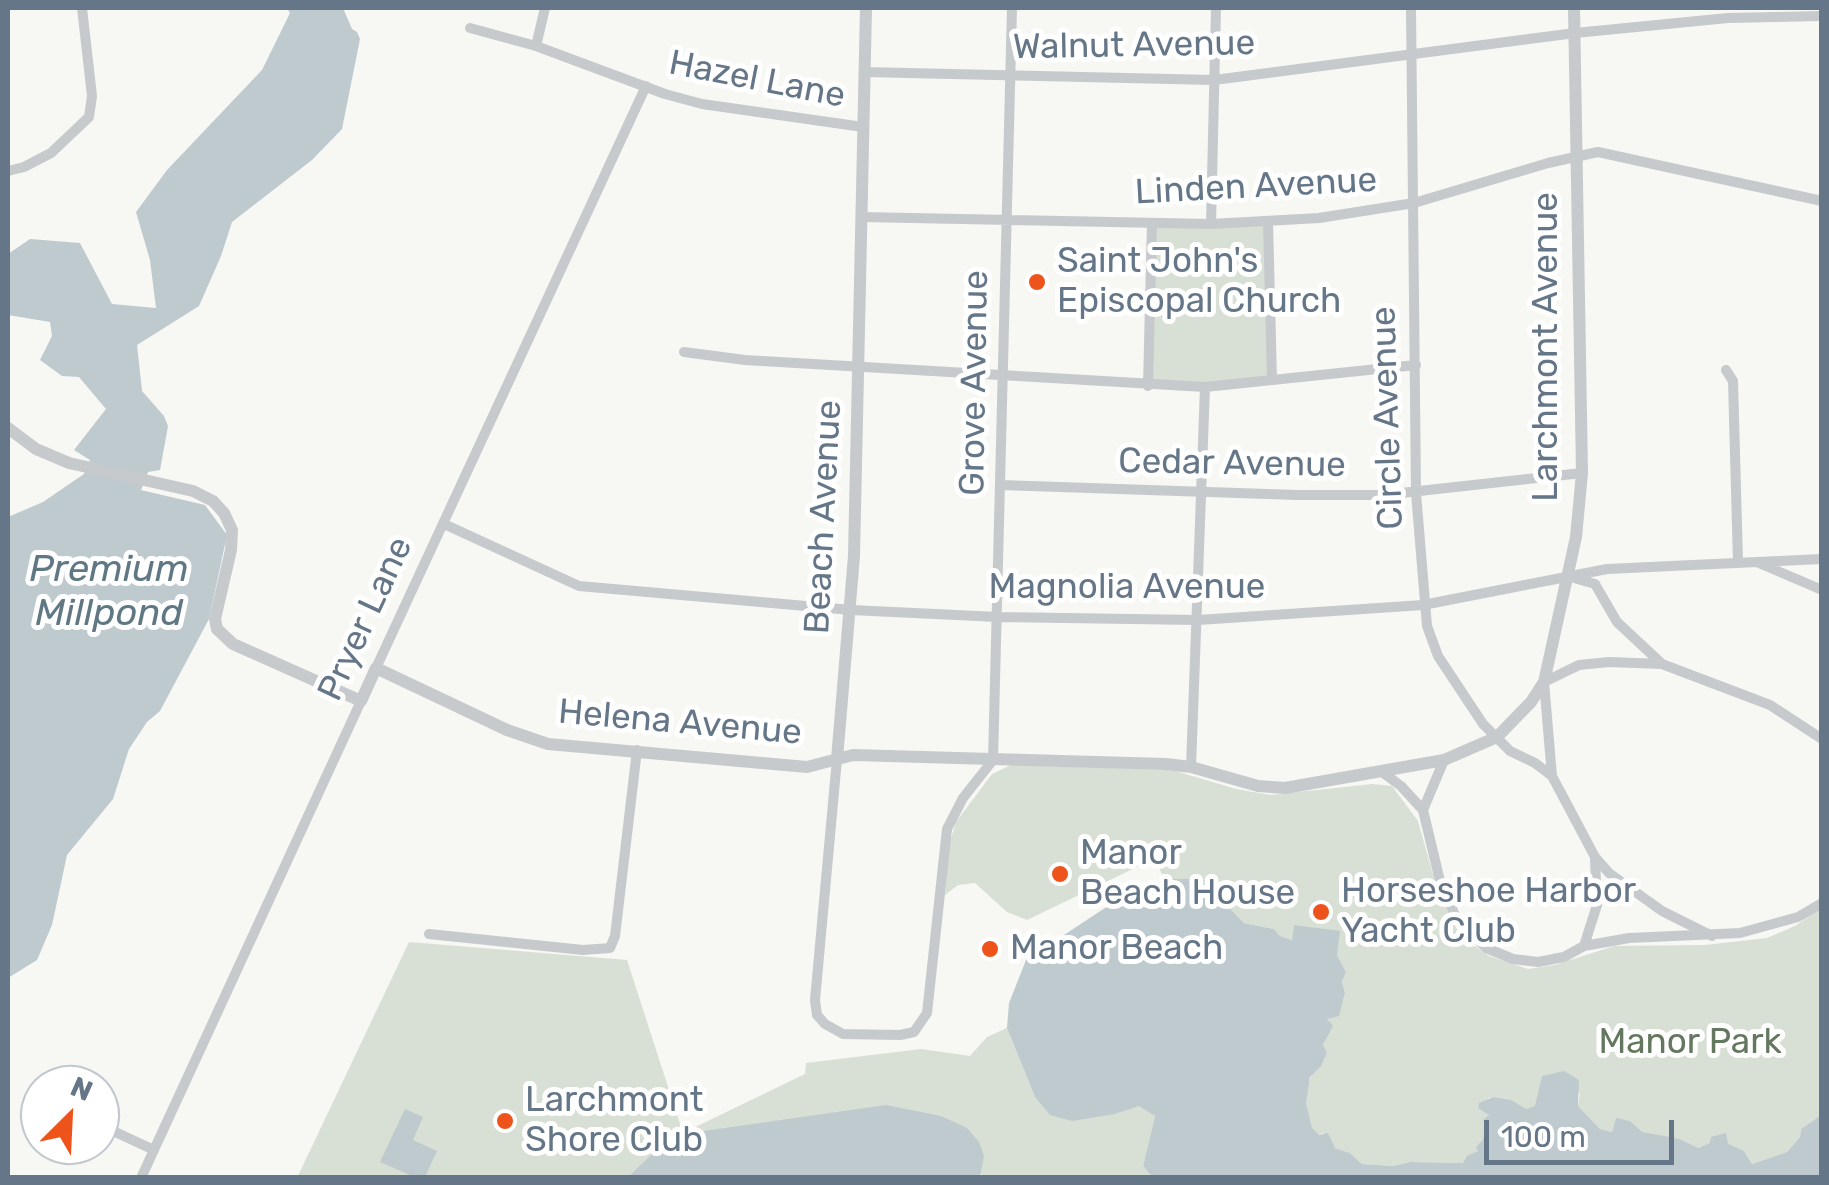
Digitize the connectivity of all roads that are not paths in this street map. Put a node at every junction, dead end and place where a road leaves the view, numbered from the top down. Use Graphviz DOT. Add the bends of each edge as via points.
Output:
graph roads {
  1 [pos="82,8"];
  2 [pos="545,8"];
  3 [pos="866,8"];
  4 [pos="1012,8"];
  5 [pos="1216,8"];
  6 [pos="1411,8"];
  7 [pos="1574,8"];
  8 [pos="1728,13"];
  9 [pos="1822,16"];
  10 [pos="470,28"];
  11 [pos="1574,33"];
  12 [pos="536,46"];
  13 [pos="1412,53"];
  14 [pos="864,72"];
  15 [pos="1010,76"];
  16 [pos="1214,80"];
  17 [pos="646,86"];
  18 [pos="863,128"];
  19 [pos="1575,156"];
  20 [pos="8,171"];
  21 [pos="1822,200"];
  22 [pos="1414,203"];
  23 [pos="862,217"];
  24 [pos="1268,221"];
  25 [pos="1007,222"];
  26 [pos="1152,223"];
  27 [pos="1211,224"];
  28 [pos="684,352"];
  29 [pos="1416,365"];
  30 [pos="860,366"];
  31 [pos="1726,370"];
  32 [pos="1003,374"];
  33 [pos="1272,380"];
  34 [pos="1148,386"];
  35 [pos="1205,387"];
  36 [pos="8,428"];
  37 [pos="1582,473"];
  38 [pos="1000,485"];
  39 [pos="1202,492"];
  40 [pos="1416,492"];
  41 [pos="444,524"];
  42 [pos="1822,559"];
  43 [pos="1758,562"];
  44 [pos="1738,563"];
  45 [pos="1568,576"];
  46 [pos="1822,590"];
  47 [pos="1423,605"];
  48 [pos="851,610"];
  49 [pos="998,617"];
  50 [pos="1198,620"];
  51 [pos="1662,664"];
  52 [pos="376,668"];
  53 [pos="1544,682"];
  54 [pos="362,701"];
  55 [pos="1497,736"];
  56 [pos="1822,738"];
  57 [pos="638,750"];
  58 [pos="838,759"];
  59 [pos="993,760"];
  60 [pos="1444,760"];
  61 [pos="1190,767"];
  62 [pos="1382,772"];
  63 [pos="1552,776"];
  64 [pos="1423,810"];
  65 [pos="1595,856"];
  66 [pos="1822,903"];
  67 [pos="429,934"];
  68 [pos="1712,936"];
  69 [pos="1584,946"];
  70 [pos="120,1134"];
  71 [pos="154,1150"];
  72 [pos="141,1178"];
  1 -- 20 [label="street" via="89,117 50,153"];
  2 -- 12 [label="street"];
  3 -- 14 [label="street, Beach Avenue"];
  4 -- 15 [label="street, Grove Avenue"];
  5 -- 16 [label="street"];
  6 -- 13 [label="street, Circle Avenue"];
  7 -- 11 [label="street, Larchmont Avenue"];
  8 -- 9 [label="street, Walnut Avenue"];
  8 -- 11 [label="street, Walnut Avenue"];
  10 -- 12 [label="street, Hazel Lane"];
  11 -- 13 [label="street, Walnut Avenue"];
  11 -- 19 [label="street, Larchmont Avenue"];
  12 -- 17 [label="street, Hazel Lane"];
  13 -- 16 [label="street, Walnut Avenue"];
  13 -- 22 [label="street, Circle Avenue"];
  14 -- 15 [label="street, Walnut Avenue"];
  14 -- 18 [label="street, Beach Avenue"];
  15 -- 16 [label="street, Walnut Avenue"];
  15 -- 25 [label="street, Grove Avenue"];
  16 -- 27 [label="street"];
  17 -- 18 [label="street, Hazel Lane" via="702,104"];
  17 -- 41 [label="street, Pryer Lane"];
  18 -- 23 [label="street, Beach Avenue"];
  19 -- 21 [label="street, Linden Avenue" via="1598,152"];
  19 -- 22 [label="street, Linden Avenue"];
  19 -- 37 [label="street, Larchmont Avenue"];
  22 -- 24 [label="street, Linden Avenue"];
  22 -- 29 [label="street, Circle Avenue"];
  23 -- 25 [label="street, Linden Avenue"];
  23 -- 30 [label="street, Beach Avenue"];
  24 -- 27 [label="street, Linden Avenue"];
  24 -- 33 [label="street"];
  25 -- 26 [label="street, Linden Avenue"];
  25 -- 32 [label="street, Grove Avenue"];
  26 -- 27 [label="street, Linden Avenue"];
  26 -- 34 [label="street"];
  28 -- 30 [label="street"];
  29 -- 33 [label="street"];
  29 -- 40 [label="street, Circle Avenue"];
  30 -- 32 [label="street"];
  30 -- 48 [label="street, Beach Avenue"];
  31 -- 44 [label="street" via="1732,381"];
  32 -- 34 [label="street"];
  32 -- 38 [label="street, Grove Avenue"];
  33 -- 35 [label="street"];
  34 -- 35 [label="street"];
  35 -- 39 [label="street"];
  36 -- 54 [label="street" via="36,449 85,469 210,498 232,530 215,619 223,637"];
  37 -- 40 [label="street, Cedar Avenue"];
  37 -- 45 [label="street, Larchmont Avenue"];
  38 -- 39 [label="street, Cedar Avenue"];
  38 -- 49 [label="street, Grove Avenue"];
  39 -- 40 [label="street, Cedar Avenue"];
  39 -- 50 [label="street"];
  40 -- 47 [label="street, Circle Avenue"];
  41 -- 48 [label="street, Magnolia Avenue" via="579,586"];
  41 -- 52 [label="street, Pryer Lane"];
  42 -- 43 [label="street, Magnolia Avenue"];
  43 -- 44 [label="street, Magnolia Avenue"];
  43 -- 46 [label="street"];
  44 -- 45 [label="street, Magnolia Avenue" via="1607,568"];
  45 -- 47 [label="street, Magnolia Avenue"];
  45 -- 51 [label="street" via="1595,584 1617,622"];
  45 -- 53 [label="street, Larchmont Avenue"];
  47 -- 50 [label="street, Magnolia Avenue"];
  47 -- 55 [label="street, Circle Avenue" via="1438,656"];
  48 -- 49 [label="street, Magnolia Avenue"];
  48 -- 58 [label="street, Beach Avenue"];
  49 -- 50 [label="street, Magnolia Avenue"];
  49 -- 59 [label="street, Grove Avenue"];
  50 -- 61 [label="street"];
  51 -- 53 [label="street" via="1579,665"];
  51 -- 56 [label="street" via="1770,705"];
  52 -- 54 [label="street, Pryer Lane"];
  52 -- 57 [label="street, Helena Avenue" via="548,744"];
  53 -- 55 [label="street"];
  53 -- 63 [label="street"];
  54 -- 71 [label="street, Pryer Lane"];
  55 -- 60 [label="street"];
  55 -- 63 [label="street, Circle Avenue"];
  57 -- 58 [label="street, Helena Avenue" via="807,767"];
  57 -- 67 [label="street" via="610,948"];
  58 -- 59 [label="street, Helena Avenue"];
  58 -- 59 [label="street, Beach Avenue" via="817,1016 857,1036 900,1036 921,1026 947,829"];
  59 -- 61 [label="street, Helena Avenue"];
  60 -- 62 [label="street, Helena Avenue"];
  60 -- 64 [label="street"];
  61 -- 62 [label="street, Helena Avenue" via="1285,788"];
  62 -- 64 [label="street"];
  63 -- 65 [label="street"];
  64 -- 69 [label="street" via="1448,904 1476,939 1522,962 1564,957"];
  65 -- 68 [label="street" via="1662,911"];
  65 -- 69 [label="street" via="1597,904"];
  66 -- 68 [label="street" via="1775,924"];
  68 -- 69 [label="street"];
  70 -- 71 [label="street"];
  71 -- 72 [label="street, Pryer Lane"];
}
